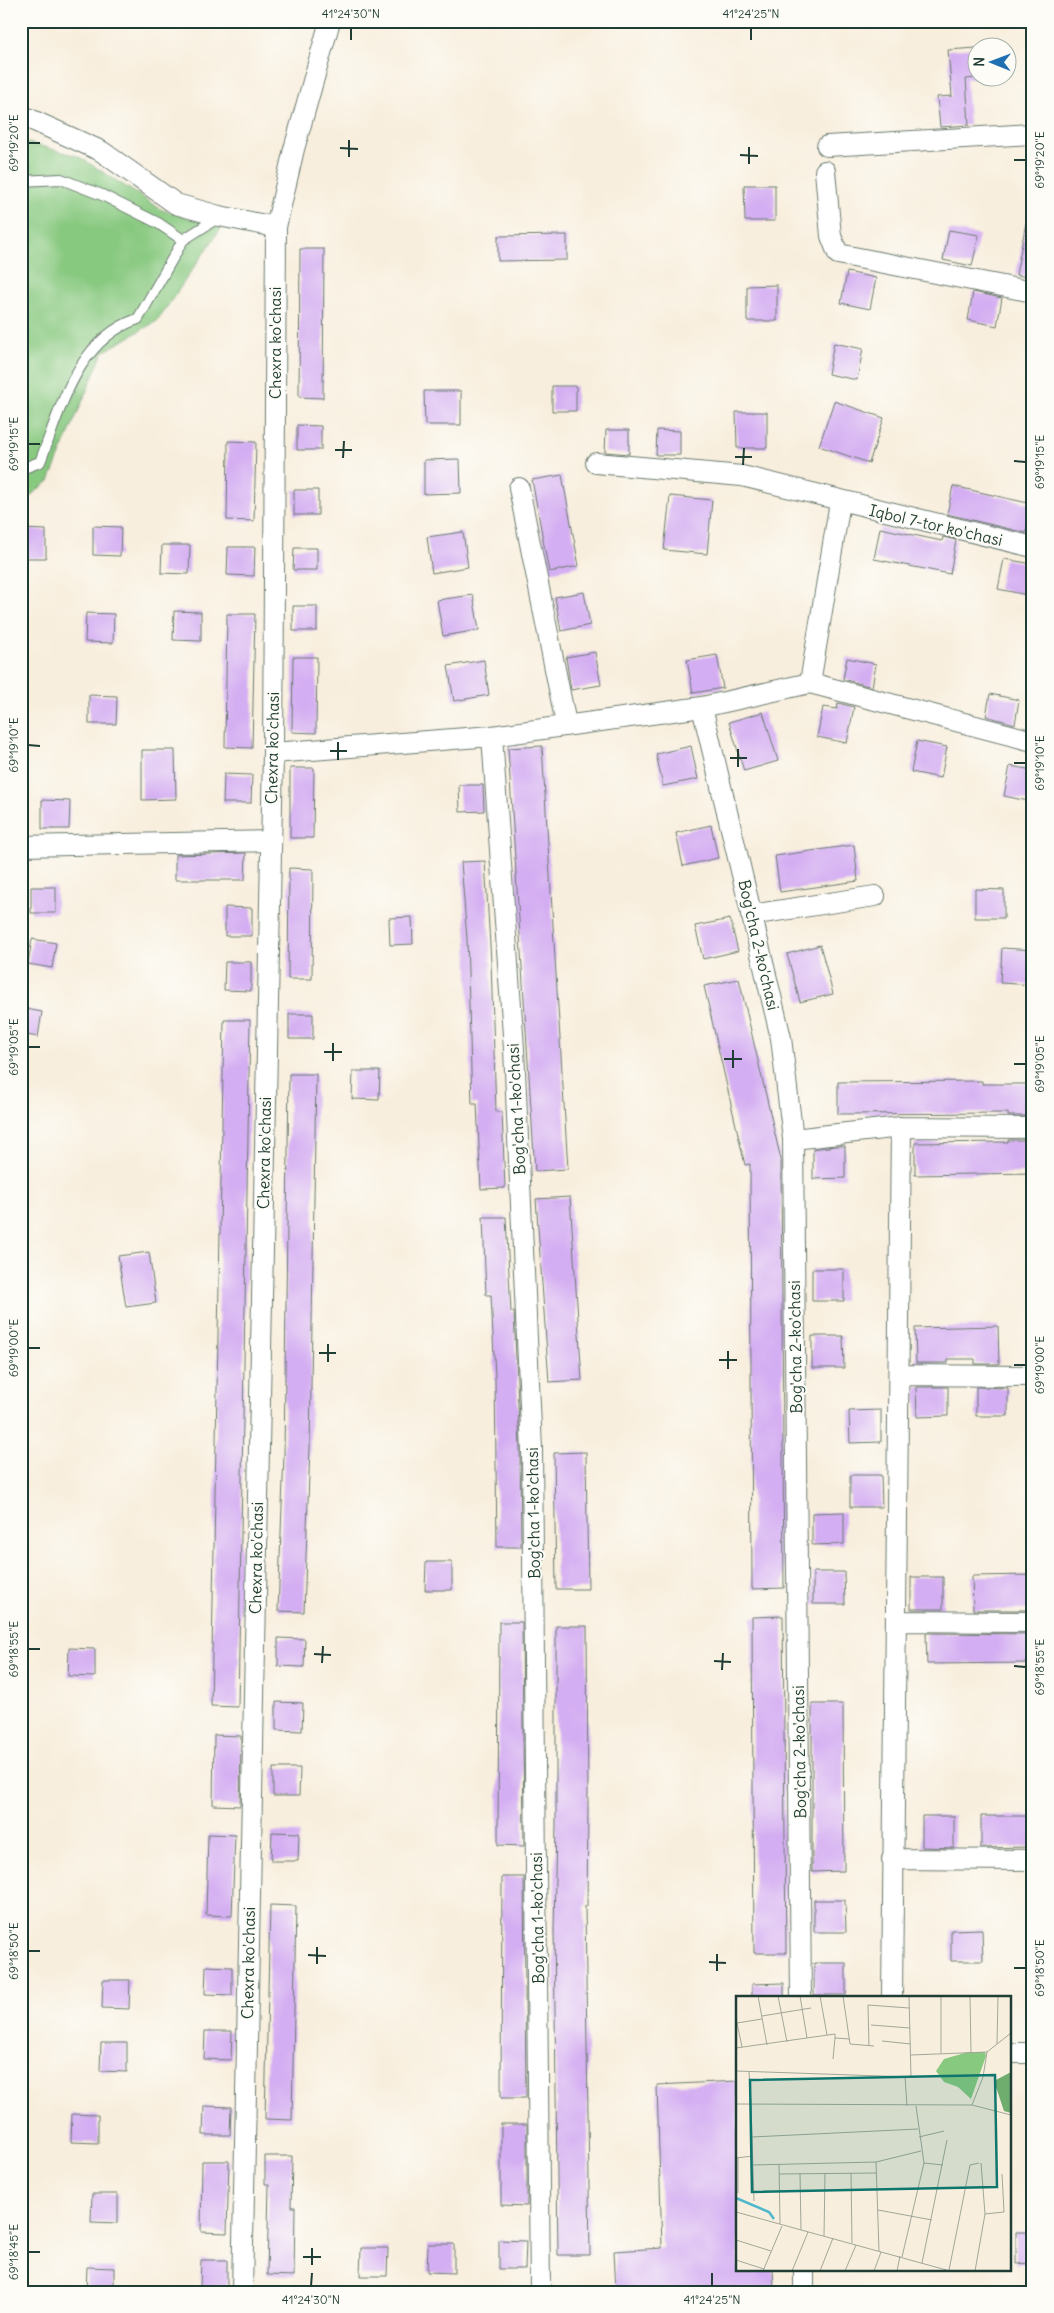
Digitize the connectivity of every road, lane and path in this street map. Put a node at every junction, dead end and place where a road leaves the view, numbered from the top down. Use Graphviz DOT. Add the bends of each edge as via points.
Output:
graph roads {
  1 [pos="330,21"];
  2 [pos="21,115"];
  3 [pos="1033,134"];
  4 [pos="828,146"];
  5 [pos="825,171"];
  6 [pos="21,180"];
  7 [pos="220,216"];
  8 [pos="276,226"];
  9 [pos="183,240"];
  10 [pos="1033,292"];
  11 [pos="596,463"];
  12 [pos="21,469"];
  13 [pos="519,488"];
  14 [pos="840,502"];
  15 [pos="1033,547"];
  16 [pos="810,683"];
  17 [pos="702,707"];
  18 [pos="566,724"];
  19 [pos="492,736"];
  20 [pos="1033,741"];
  21 [pos="273,753"];
  22 [pos="270,841"];
  23 [pos="21,846"];
  24 [pos="875,896"];
  25 [pos="752,915"];
  26 [pos="901,1126"];
  27 [pos="1033,1128"];
  28 [pos="793,1139"];
  29 [pos="899,1375"];
  30 [pos="1033,1376"];
  31 [pos="896,1621"];
  32 [pos="1033,1622"];
  33 [pos="892,1859"];
  34 [pos="1033,1860"];
  35 [pos="801,1996"];
  36 [pos="892,1996"];
  37 [pos="1012,2053"];
  38 [pos="1033,2053"];
  39 [pos="804,2270"];
  40 [pos="242,2292"];
  41 [pos="540,2292"];
  42 [pos="804,2292"];
  1 -- 8 [label="street, Chexra ko'chasi"];
  2 -- 7 [label="street" via="101,152 176,204"];
  3 -- 4 [label="street"];
  5 -- 10 [label="street" via="831,236 838,254"];
  6 -- 9 [label="lane" via="60,178 158,223"];
  7 -- 8 [label="street"];
  7 -- 9 [label="lane"];
  8 -- 21 [label="street, Chexra ko'chasi"];
  9 -- 12 [label="lane" via="138,319 100,340 81,365 40,462"];
  11 -- 14 [label="street, Iqbol 7-tor ko'chasi" via="742,476"];
  13 -- 18 [label="street"];
  14 -- 15 [label="street, Iqbol 7-tor ko'chasi"];
  14 -- 16 [label="street"];
  16 -- 17 [label="street"];
  16 -- 20 [label="street"];
  17 -- 18 [label="street"];
  17 -- 25 [label="street, Bog'cha 2-ko'chasi"];
  18 -- 19 [label="street"];
  19 -- 21 [label="street"];
  19 -- 41 [label="street, Bog'cha 1-ko'chasi" via="514,1049 532,1450"];
  21 -- 22 [label="street, Chexra ko'chasi"];
  22 -- 23 [label="street"];
  22 -- 40 [label="street, Chexra ko'chasi"];
  24 -- 25 [label="street"];
  25 -- 28 [label="street, Bog'cha 2-ko'chasi" via="781,1038"];
  26 -- 27 [label="street"];
  26 -- 28 [label="street"];
  26 -- 29 [label="street"];
  28 -- 35 [label="street, Bog'cha 2-ko'chasi"];
  29 -- 30 [label="street"];
  29 -- 31 [label="street"];
  31 -- 32 [label="street"];
  31 -- 33 [label="street"];
  33 -- 34 [label="street"];
  33 -- 36 [label="street"];
  37 -- 38 [label="street"];
  39 -- 42 [label="street"];
}
